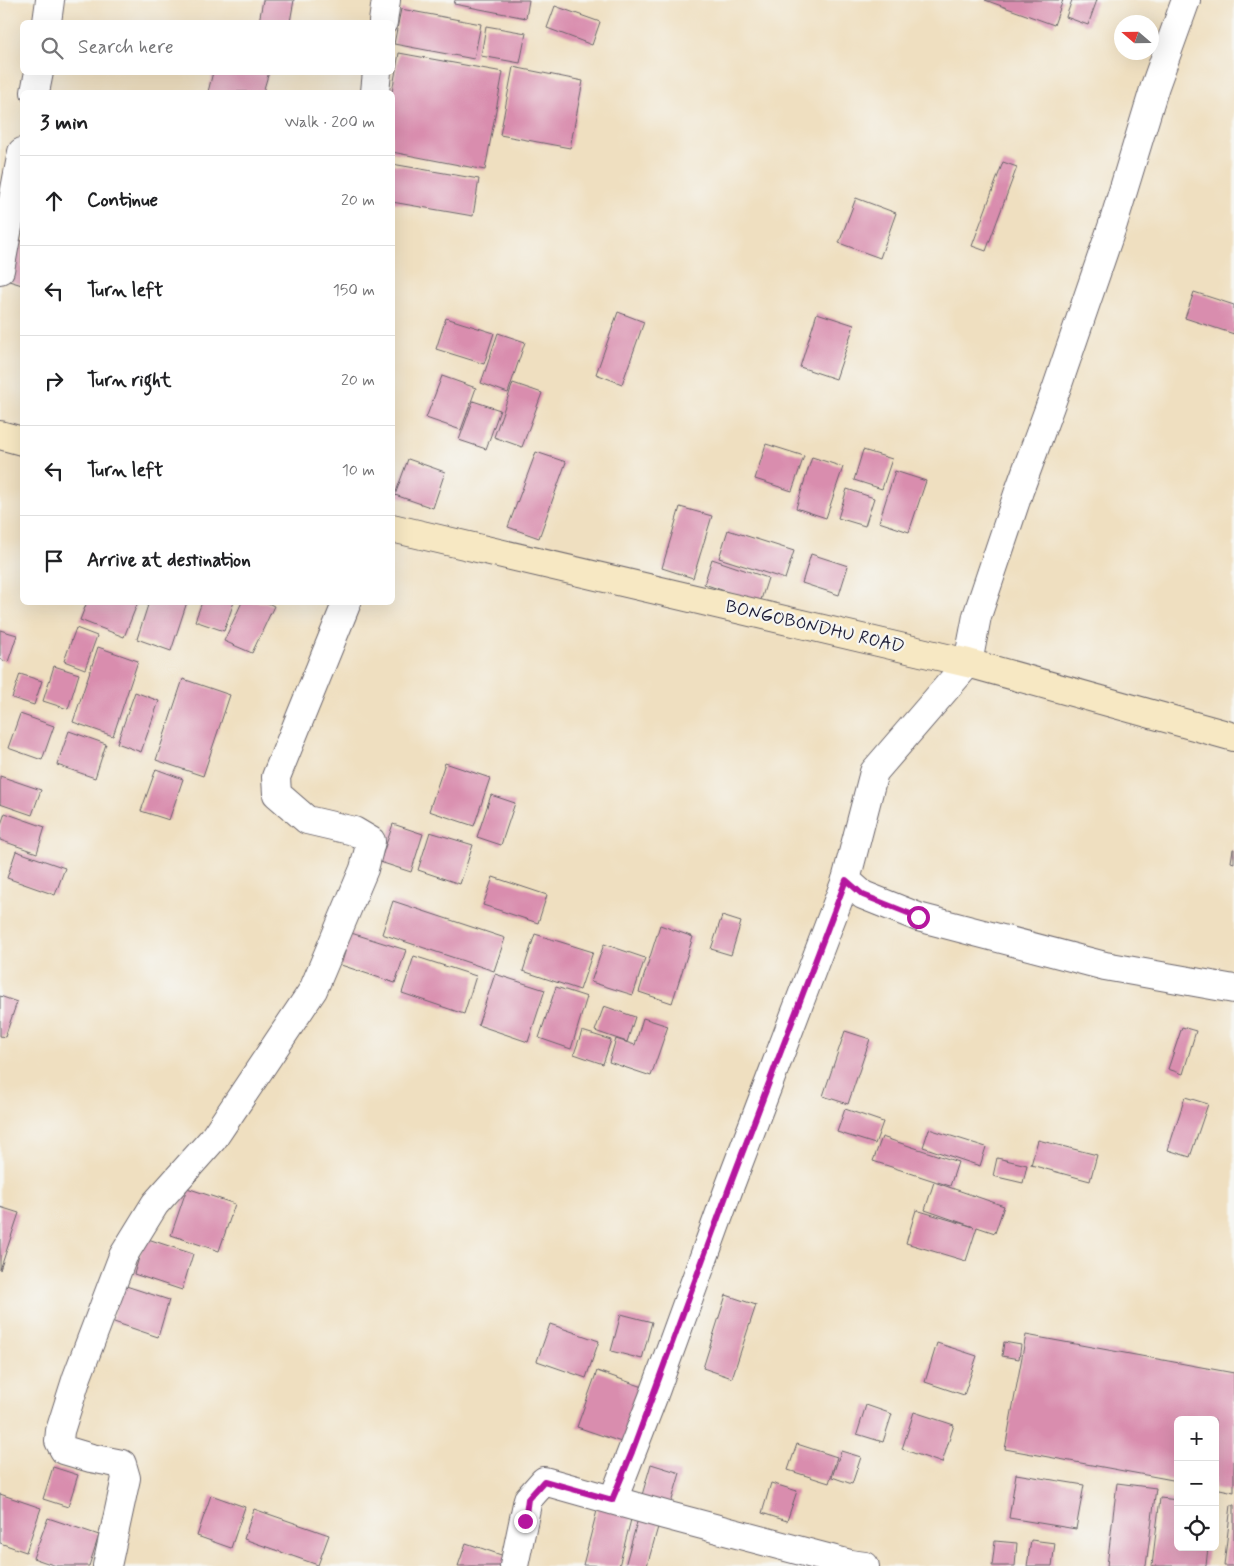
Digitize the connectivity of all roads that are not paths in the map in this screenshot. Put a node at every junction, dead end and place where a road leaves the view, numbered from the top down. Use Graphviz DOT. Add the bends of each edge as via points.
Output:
graph roads {
  1 [pos="50,0"];
  2 [pos="386,0"];
  3 [pos="1186,0"];
  4 [pos="47,20"];
  5 [pos="383,20"];
  6 [pos="38,75"];
  7 [pos="377,75"];
  8 [pos="35,90"];
  9 [pos="375,90"];
  10 [pos="20,163"];
  11 [pos="0,270"];
  12 [pos="0,435"];
  13 [pos="20,440"];
  14 [pos="395,529"];
  15 [pos="346,605"];
  16 [pos="968,663"];
  17 [pos="1234,737"];
  18 [pos="846,880"];
  19 [pos="1234,989"];
  20 [pos="612,1500"];
  21 [pos="107,1566"];
  22 [pos="514,1566"];
  23 [pos="865,1566"];
  1 -- 4 [label="street"];
  2 -- 5 [label="street"];
  3 -- 16 [label="street" via="1155,86 1113,224 977,616"];
  6 -- 8 [label="street"];
  7 -- 9 [label="street"];
  10 -- 11 [label="street"];
  12 -- 13 [label="street"];
  14 -- 16 [label="street, BONGOBONDHU ROAD"];
  15 -- 21 [label="street" via="276,777 277,794 307,820 354,831 371,840 364,869 313,990 213,1139 155,1204 123,1256 77,1377 59,1441 64,1450 122,1464 126,1478"];
  16 -- 17 [label="street, BONGOBONDHU ROAD"];
  16 -- 18 [label="street" via="874,772"];
  18 -- 19 [label="street" via="863,895 918,917 1105,966"];
  18 -- 20 [label="street"];
  20 -- 22 [label="street" via="544,1481 528,1499"];
  20 -- 23 [label="street"];
}
